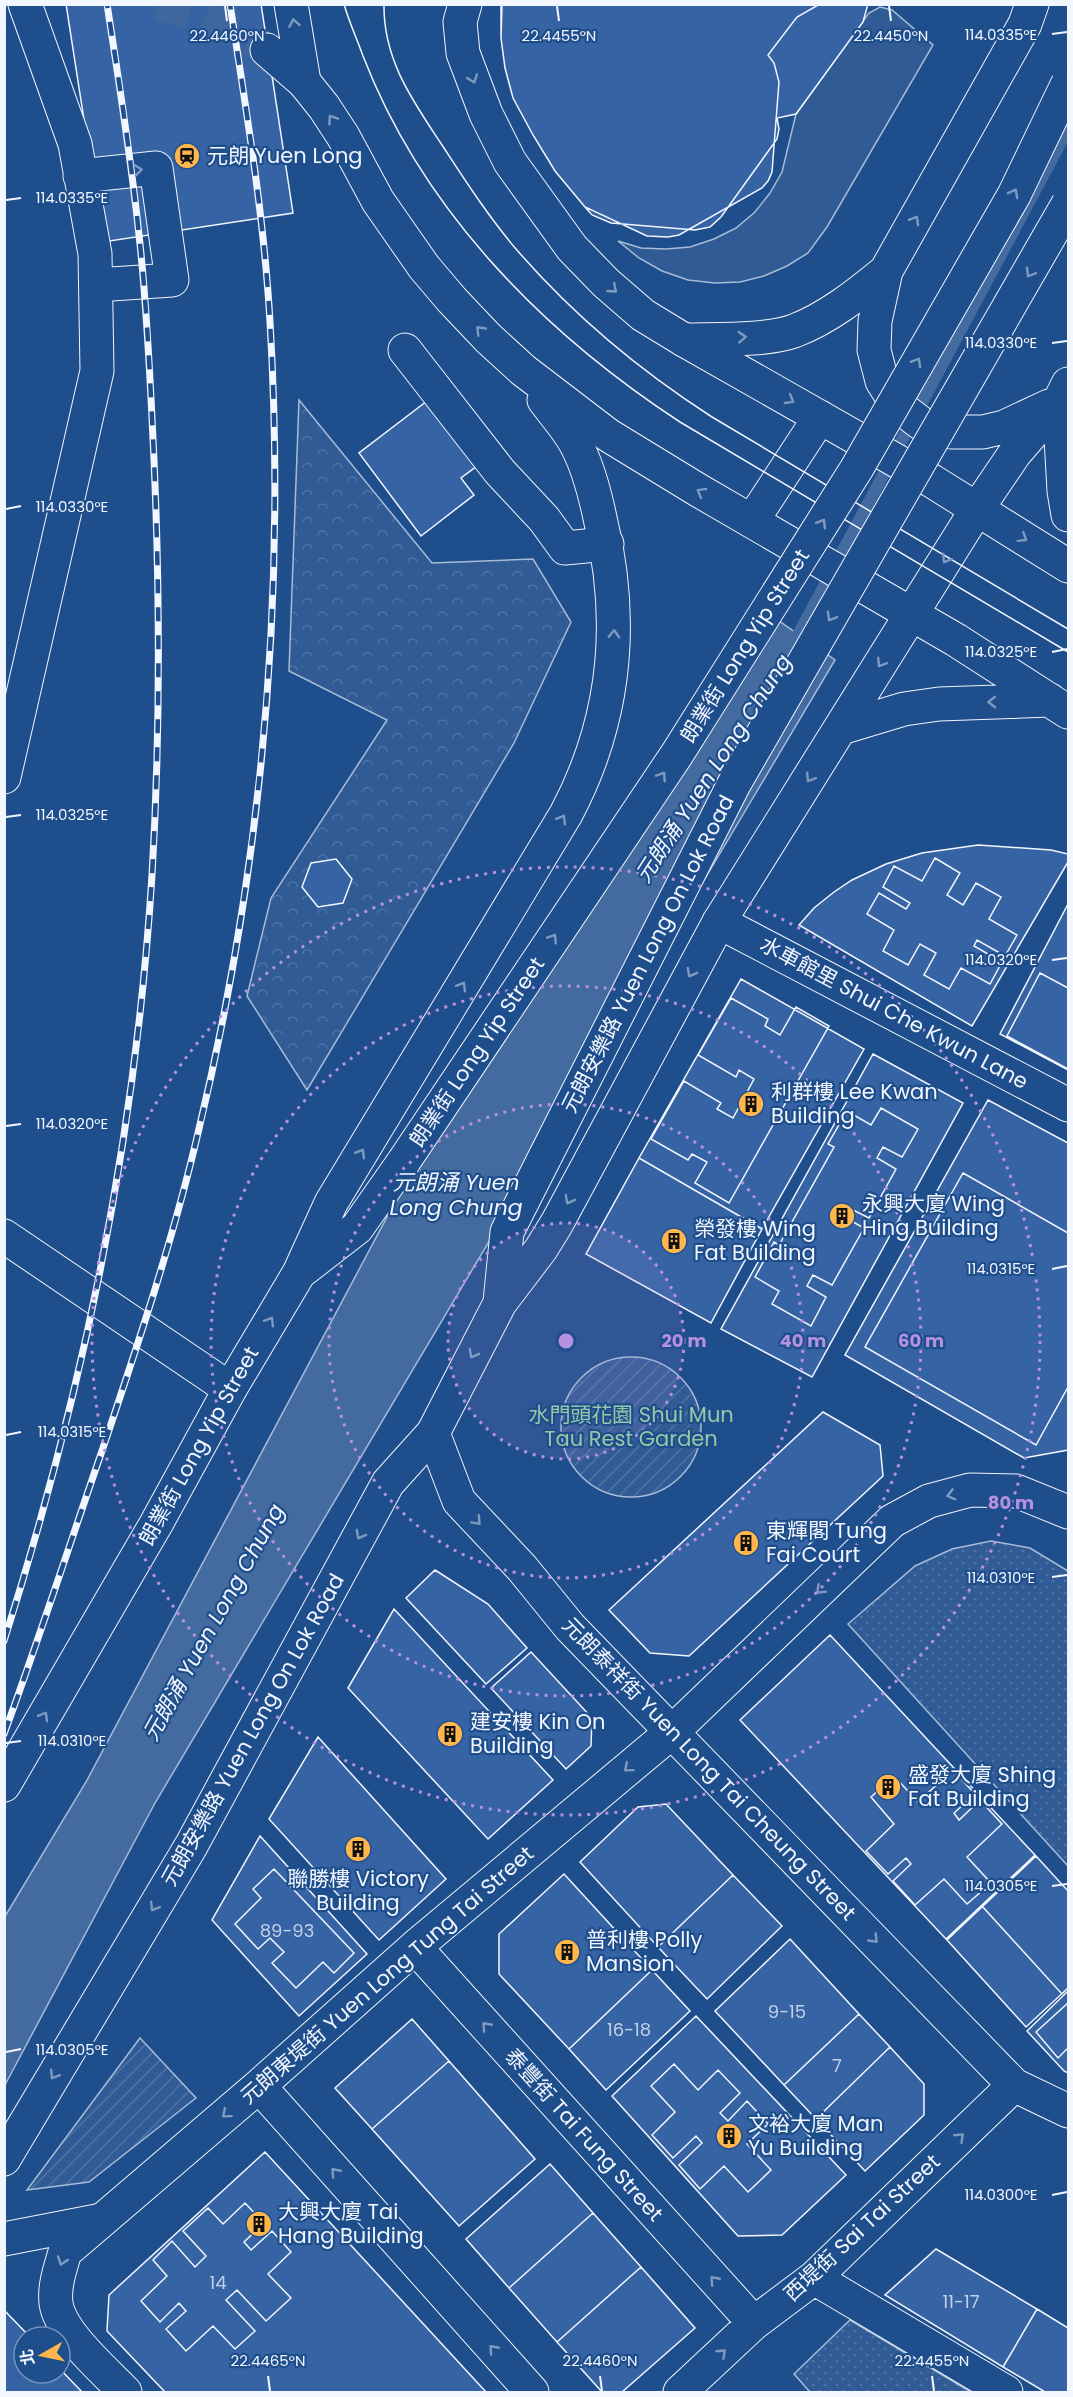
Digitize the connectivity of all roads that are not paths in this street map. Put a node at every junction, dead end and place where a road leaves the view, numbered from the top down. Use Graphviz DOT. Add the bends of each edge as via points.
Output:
graph roads {
  1 [pos="25,4"];
  2 [pos="291,4"];
  3 [pos="1032,4"];
  4 [pos="462,10"];
  5 [pos="267,50"];
  6 [pos="304,82"];
  7 [pos="1068,83"];
  8 [pos="80,176"];
  9 [pos="1068,204"];
  10 [pos="886,271"];
  11 [pos="96,285"];
  12 [pos="684,340"];
  13 [pos="405,350"];
  14 [pos="523,369"];
  15 [pos="1064,393"];
  16 [pos="820,417"];
  17 [pos="977,509"];
  18 [pos="1068,515"];
  19 [pos="752,521"];
  20 [pos="607,544"];
  21 [pos="1068,566"];
  22 [pos="912,613"];
  23 [pos="1059,706"];
  24 [pos="841,728"];
  25 [pos="4,777"];
  26 [pos="719,922"];
  27 [pos="1068,1105"];
  28 [pos="4,1236"];
  29 [pos="298,1273"];
  30 [pos="500,1302"];
  31 [pos="230,1389"];
  32 [pos="434,1433"];
  33 [pos="1068,1512"];
  34 [pos="673,1731"];
  35 [pos="4,1785"];
  36 [pos="415,1947"];
  37 [pos="1014,2085"];
  38 [pos="259,2086"];
  39 [pos="1068,2111"];
  40 [pos="4,2159"];
  41 [pos="102,2220"];
  42 [pos="4,2239"];
  43 [pos="814,2278"];
  44 [pos="754,2323"];
  45 [pos="125,2392"];
  46 [pos="532,2392"];
  47 [pos="680,2392"];
  48 [pos="1006,2392"];
  1 -- 8 [label="main road" via="75,144"];
  6 -- 2 [label="main road, one-way"];
  10 -- 3 [label="main road, one-way" via="1025,24"];
  4 -- 12 [label="main road, one-way" via="463,53 486,114 510,162 572,248 606,284 643,315"];
  5 -- 6 [label="main road"];
  14 -- 6 [label="main road, one-way" via="488,338 424,267 378,201 344,136"];
  29 -- 7 [label="main road, 朗業街 Long Yip Street, one-way, bridge" via="357,1228 677,754 857,468 1014,195"];
  8 -- 11 [label="main road" via="95,254"];
  8 -- 11 [label="main road, one-way" via="156,168 172,280"];
  9 -- 30 [label="main road, 元朗安樂路 Yuen Long On Lok Road, one-way, bridge" via="734,784 507,1232"];
  12 -- 10 [label="main road, one-way" via="793,331 853,298"];
  10 -- 15 [label="main road, bridge" via="875,321 874,350 882,381 897,405 922,424 951,432 983,432 1004,427"];
  11 -- 25 [label="main road" via="97,371"];
  12 -- 16 [label="main road, one-way"];
  13 -- 20 [label="main road" via="500,472 566,548"];
  19 -- 14 [label="main road, one-way" via="608,435"];
  14 -- 20 [label="main road" via="577,447"];
  15 -- 17 [label="main road, 元朗安樂路 Yuen Long On Lok Road" via="1015,453"];
  15 -- 18 [label="main road"];
  16 -- 17 [label="main road, bridge"];
  16 -- 19 [label="main road"];
  17 -- 21 [label="main road, one-way"];
  17 -- 22 [label="main road, 元朗安樂路 Yuen Long On Lok Road, one-way"];
  19 -- 22 [label="main road, bridge"];
  29 -- 20 [label="main road, one-way" via="331,1203 583,782 605,713 613,669 614,612"];
  22 -- 23 [label="main road"];
  22 -- 24 [label="main road, 元朗安樂路 Yuen Long On Lok Road, one-way"];
  23 -- 24 [label="main road, one-way" via="930,705"];
  24 -- 26 [label="main road, 元朗安樂路 Yuen Long On Lok Road, one-way"];
  26 -- 27 [label="main road, 水車館里 Shui Che Kwun Lane"];
  26 -- 30 [label="main road, 元朗安樂路 Yuen Long On Lok Road, one-way" via="557,1223"];
  28 -- 31 [label="main road"];
  31 -- 29 [label="main road, 朗業街 Long Yip Street, one-way"];
  30 -- 32 [label="main road, 元朗安樂路 Yuen Long On Lok Road, one-way"];
  35 -- 31 [label="main road, 朗業街 Long Yip Street, one-way"];
  32 -- 34 [label="main road, 元朗泰祥街 Yuen Long Tai Cheung Street, one-way" via="459,1501 570,1627"];
  32 -- 40 [label="main road, 元朗安樂路 Yuen Long On Lok Road, one-way" via="388,1483 191,1846"];
  33 -- 34 [label="main road, 元朗東堤街 Yuen Long Tung Tai Street, one-way" via="1016,1491 970,1490 929,1501 892,1521"];
  34 -- 36 [label="main road, 元朗東堤街 Yuen Long Tung Tai Street, one-way"];
  34 -- 37 [label="main road, 元朗泰祥街 Yuen Long Tai Cheung Street, one-way"];
  36 -- 38 [label="main road, 元朗東堤街 Yuen Long Tung Tai Street"];
  44 -- 36 [label="main road, 泰豐街 Tai Fung Street, one-way"];
  37 -- 39 [label="main road"];
  43 -- 37 [label="main road, 西堤街 Sai Tai Street, one-way"];
  38 -- 41 [label="main road, 元朗東堤街 Yuen Long Tung Tai Street, one-way"];
  46 -- 38 [label="main road, one-way"];
  41 -- 42 [label="main road"];
  41 -- 45 [label="main road, 元朗東堤街 Yuen Long Tung Tai Street, one-way" via="64,2252 57,2277 56,2305 68,2330"];
  43 -- 44 [label="main road, 西堤街 Sai Tai Street"];
  43 -- 48 [label="main road"];
  47 -- 44 [label="main road, 西堤街 Sai Tai Street, one-way"];
}
